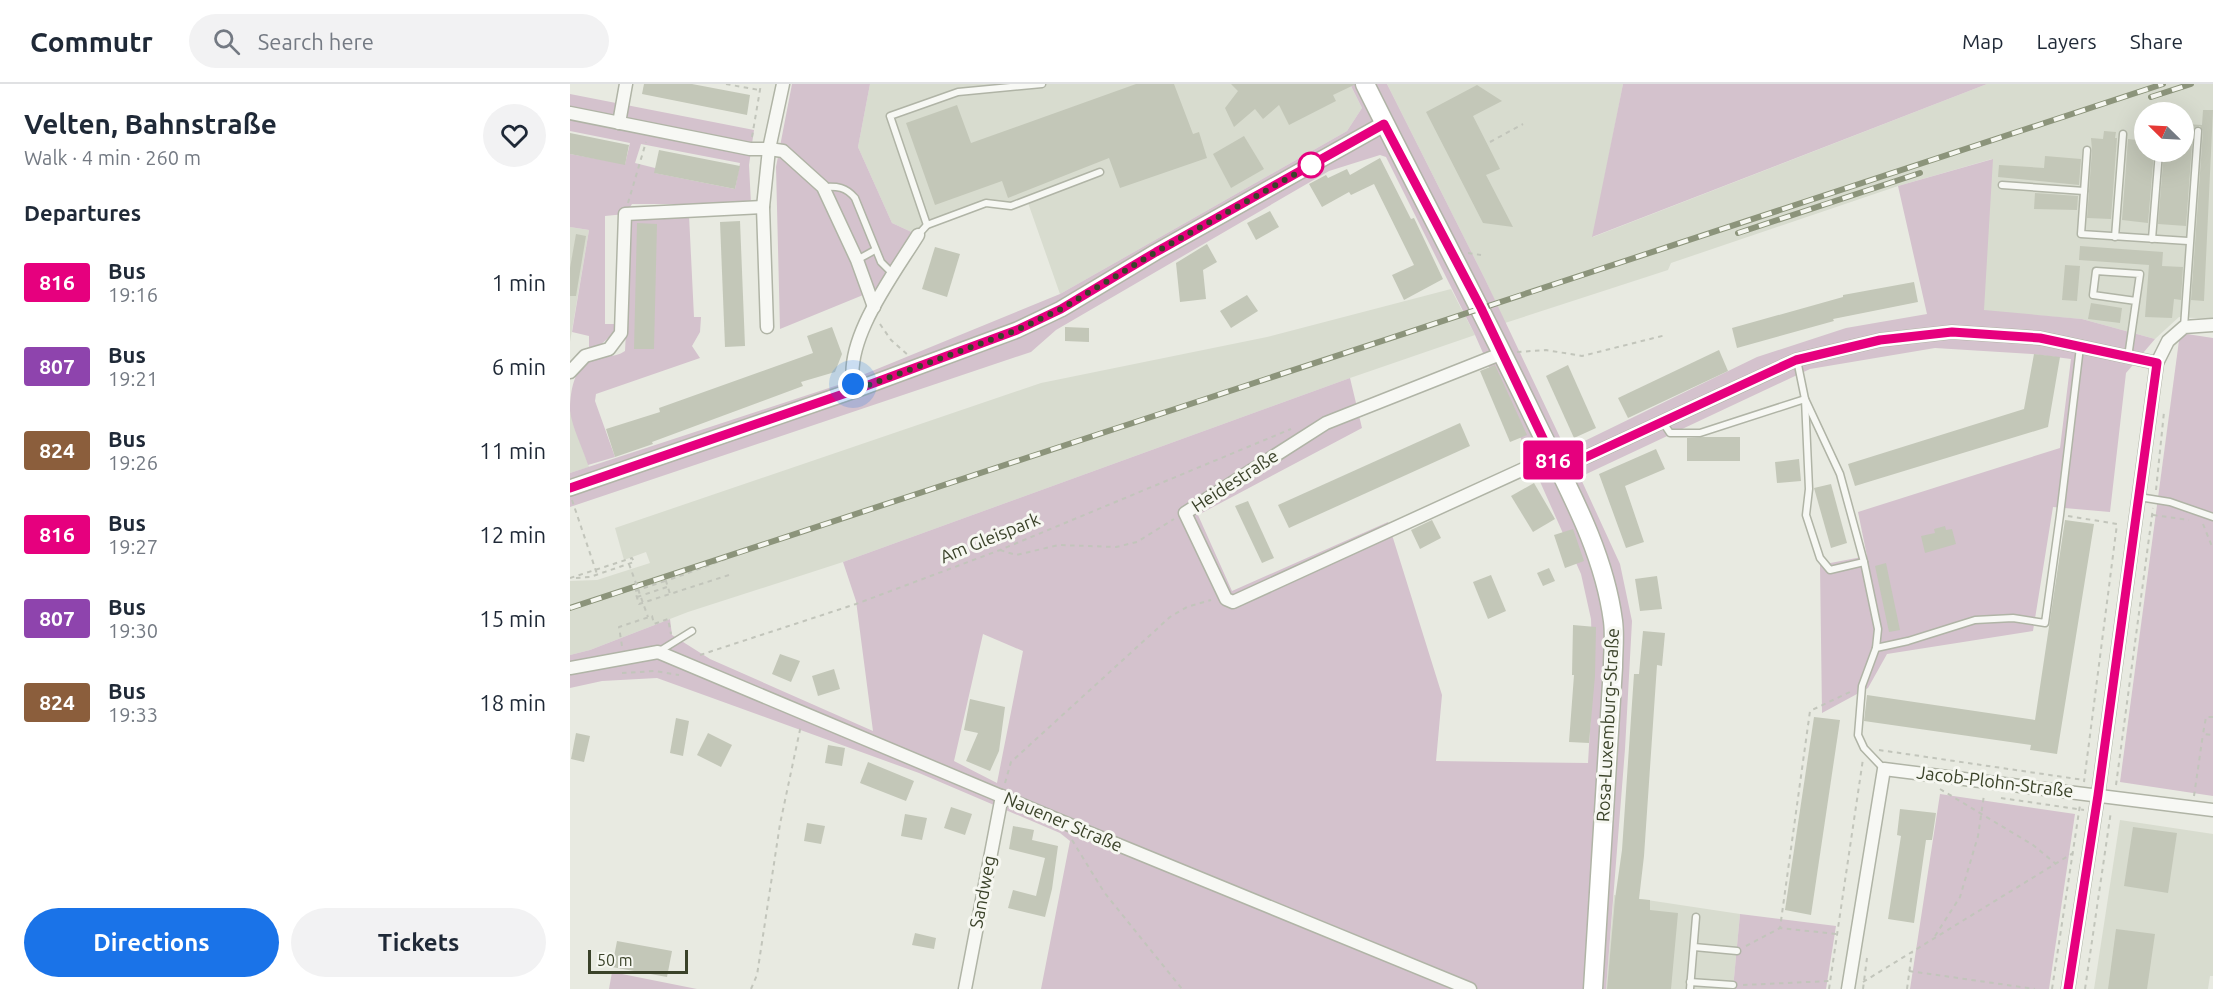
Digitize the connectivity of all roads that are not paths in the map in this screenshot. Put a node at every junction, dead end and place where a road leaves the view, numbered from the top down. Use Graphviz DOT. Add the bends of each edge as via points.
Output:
graph roads {
  1 [pos="626,84"];
  2 [pos="783,84"];
  3 [pos="1042,84"];
  4 [pos="1365,84"];
  5 [pos="570,113"];
  6 [pos="619,123"];
  7 [pos="1384,124"];
  8 [pos="2198,131"];
  9 [pos="2123,134"];
  10 [pos="769,149"];
  11 [pos="2087,150"];
  12 [pos="2158,162"];
  13 [pos="1100,172"];
  14 [pos="2002,185"];
  15 [pos="823,187"];
  16 [pos="2084,191"];
  17 [pos="763,207"];
  18 [pos="927,225"];
  19 [pos="918,235"];
  20 [pos="2115,237"];
  21 [pos="2152,239"];
  22 [pos="2188,241"];
  23 [pos="875,250"];
  24 [pos="857,260"];
  25 [pos="894,274"];
  26 [pos="2136,301"];
  27 [pos="874,307"];
  28 [pos="2213,326"];
  29 [pos="767,327"];
  30 [pos="2184,327"];
  31 [pos="2080,347"];
  32 [pos="1503,353"];
  33 [pos="2128,357"];
  34 [pos="1796,360"];
  35 [pos="2157,363"];
  36 [pos="570,372"];
  37 [pos="855,390"];
  38 [pos="1805,399"];
  39 [pos="1662,420"];
  40 [pos="1555,463"];
  41 [pos="570,488"];
  42 [pos="2139,497"];
  43 [pos="2213,517"];
  44 [pos="1864,562"];
  45 [pos="692,631"];
  46 [pos="1876,648"];
  47 [pos="658,652"];
  48 [pos="570,668"];
  49 [pos="1884,769"];
  50 [pos="2098,795"];
  51 [pos="1002,796"];
  52 [pos="2213,810"];
  53 [pos="1696,917"];
  54 [pos="1694,947"];
  55 [pos="1737,951"];
  56 [pos="1690,985"];
  57 [pos="1733,986"];
  58 [pos="1853,987"];
  59 [pos="965,989"];
  60 [pos="1470,989"];
  61 [pos="1593,989"];
  62 [pos="2068,989"];
  1 -- 6 [label="street"];
  2 -- 10 [label="street"];
  3 -- 18 [label="lane" via="958,92 890,116"];
  4 -- 7 [label="main road, Rosa-Luxemburg-Straße"];
  5 -- 6 [label="street"];
  6 -- 10 [label="street" via="750,149"];
  7 -- 32 [label="main road, Rosa-Luxemburg-Straße"];
  7 -- 37 [label="street" via="1061,309 1017,330"];
  8 -- 22 [label="lane"];
  9 -- 20 [label="lane"];
  10 -- 15 [label="street" via="783,151"];
  10 -- 17 [label="street"];
  11 -- 16 [label="lane"];
  12 -- 21 [label="lane"];
  13 -- 18 [label="lane" via="1011,206 986,203"];
  14 -- 16 [label="lane"];
  15 -- 23 [label="lane" via="839,187 855,198"];
  15 -- 24 [label="street"];
  16 -- 20 [label="lane" via="2081,234"];
  17 -- 29 [label="street"];
  17 -- 36 [label="street" via="625,214 621,333 609,349 585,356"];
  18 -- 19 [label="lane"];
  19 -- 25 [label="street"];
  20 -- 21 [label="lane"];
  21 -- 22 [label="lane"];
  22 -- 30 [label="lane"];
  23 -- 24 [label="lane"];
  23 -- 25 [label="lane"];
  24 -- 27 [label="street"];
  25 -- 27 [label="street"];
  26 -- 26 [label="lane" via="2140,274 2096,270 2093,295"];
  26 -- 33 [label="lane"];
  27 -- 37 [label="street" via="851,368"];
  28 -- 30 [label="street"];
  30 -- 35 [label="street" via="2168,341"];
  31 -- 33 [label="street"];
  31 -- 34 [label="street" via="2040,338 1952,332 1880,340"];
  31 -- 46 [label="lane" via="2044,623 2013,618 1975,620"];
  32 -- 40 [label="main road, Rosa-Luxemburg-Straße"];
  32 -- 40 [label="street, Heidestraße" via="1326,423 1185,513 1226,599 1233,602"];
  33 -- 35 [label="street"];
  34 -- 38 [label="lane"];
  34 -- 39 [label="street"];
  35 -- 42 [label="street"];
  37 -- 41 [label="street"];
  38 -- 39 [label="lane" via="1701,433 1670,433"];
  38 -- 44 [label="lane" via="1840,474"];
  38 -- 44 [label="lane" via="1809,489 1806,515 1820,558 1830,570"];
  39 -- 40 [label="street"];
  40 -- 61 [label="main road, Rosa-Luxemburg-Straße" via="1593,543 1614,622"];
  42 -- 43 [label="lane" via="2170,502"];
  42 -- 50 [label="street"];
  44 -- 46 [label="lane" via="1878,629"];
  45 -- 47 [label="lane"];
  46 -- 49 [label="lane" via="1862,686 1858,735 1864,748"];
  47 -- 48 [label="street"];
  47 -- 51 [label="street, Nauener Straße"];
  49 -- 50 [label="street, Jacob-Plohn-Straße"];
  49 -- 58 [label="street"];
  50 -- 52 [label="street, Jacob-Plohn-Straße"];
  50 -- 62 [label="street"];
  51 -- 59 [label="street, Sandweg"];
  51 -- 60 [label="street, Nauener Straße"];
  53 -- 54 [label="lane"];
  54 -- 55 [label="lane"];
  54 -- 56 [label="lane"];
  56 -- 57 [label="lane"];
}
